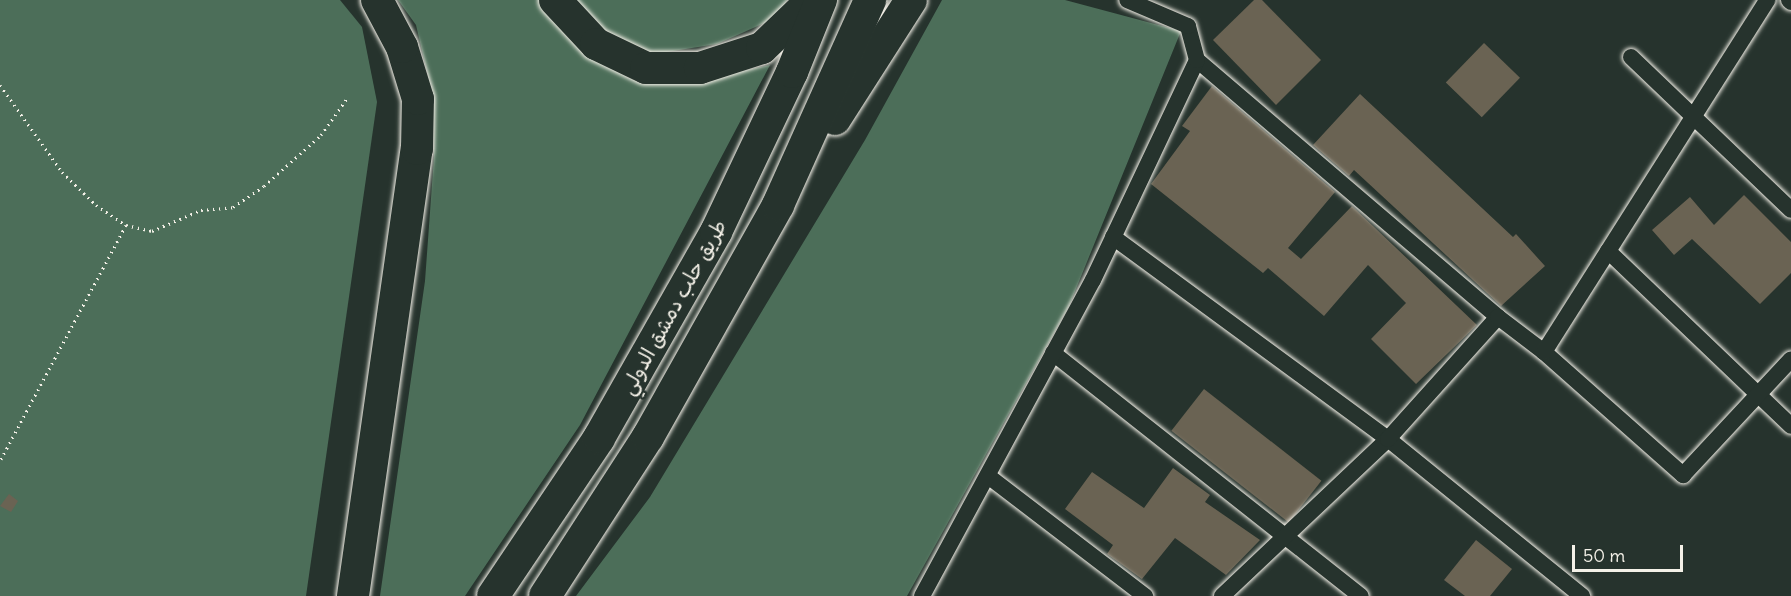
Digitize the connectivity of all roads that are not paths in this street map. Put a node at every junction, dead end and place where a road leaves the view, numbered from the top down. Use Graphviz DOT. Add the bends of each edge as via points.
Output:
graph roads {
  1 [pos="377,0"];
  2 [pos="555,0"];
  3 [pos="812,0"];
  4 [pos="821,0"];
  5 [pos="870,0"];
  6 [pos="911,0"];
  7 [pos="1127,0"];
  8 [pos="1767,0"];
  9 [pos="1631,57"];
  10 [pos="1197,60"];
  11 [pos="1693,116"];
  12 [pos="778,205"];
  13 [pos="1791,210"];
  14 [pos="1113,237"];
  15 [pos="1608,251"];
  16 [pos="1498,317"];
  17 [pos="1544,352"];
  18 [pos="1053,353"];
  19 [pos="1791,359"];
  20 [pos="1758,394"];
  21 [pos="1791,426"];
  22 [pos="1388,439"];
  23 [pos="988,476"];
  24 [pos="1285,536"];
  25 [pos="353,596"];
  26 [pos="493,596"];
  27 [pos="545,596"];
  28 [pos="922,596"];
  29 [pos="1145,596"];
  30 [pos="1222,596"];
  31 [pos="1361,596"];
  32 [pos="1582,596"];
  1 -- 25 [label="highway" via="402,46 418,99 417,149"];
  2 -- 3 [label="highway" via="596,44 646,68 699,68 762,48"];
  4 -- 26 [label="highway, طريق حلب دمشق الدولي" via="792,72 716,232 599,438"];
  5 -- 12 [label="highway, طريق حلب دمشق الدولي"];
  6 -- 12 [label="highway"];
  7 -- 10 [label="street" via="1188,26"];
  8 -- 11 [label="street"];
  9 -- 11 [label="street"];
  10 -- 14 [label="street"];
  10 -- 16 [label="street"];
  11 -- 13 [label="street"];
  11 -- 15 [label="street"];
  12 -- 27 [label="highway, طريق حلب دمشق الدولي" via="648,437"];
  14 -- 18 [label="street"];
  14 -- 22 [label="street"];
  15 -- 17 [label="street"];
  15 -- 20 [label="street"];
  16 -- 17 [label="street"];
  16 -- 22 [label="street"];
  17 -- 20 [label="street" via="1683,475"];
  18 -- 23 [label="street"];
  18 -- 24 [label="street"];
  19 -- 20 [label="street"];
  20 -- 21 [label="street"];
  22 -- 24 [label="street"];
  22 -- 32 [label="street"];
  23 -- 28 [label="street"];
  23 -- 29 [label="street"];
  24 -- 30 [label="street"];
  24 -- 31 [label="street"];
}
